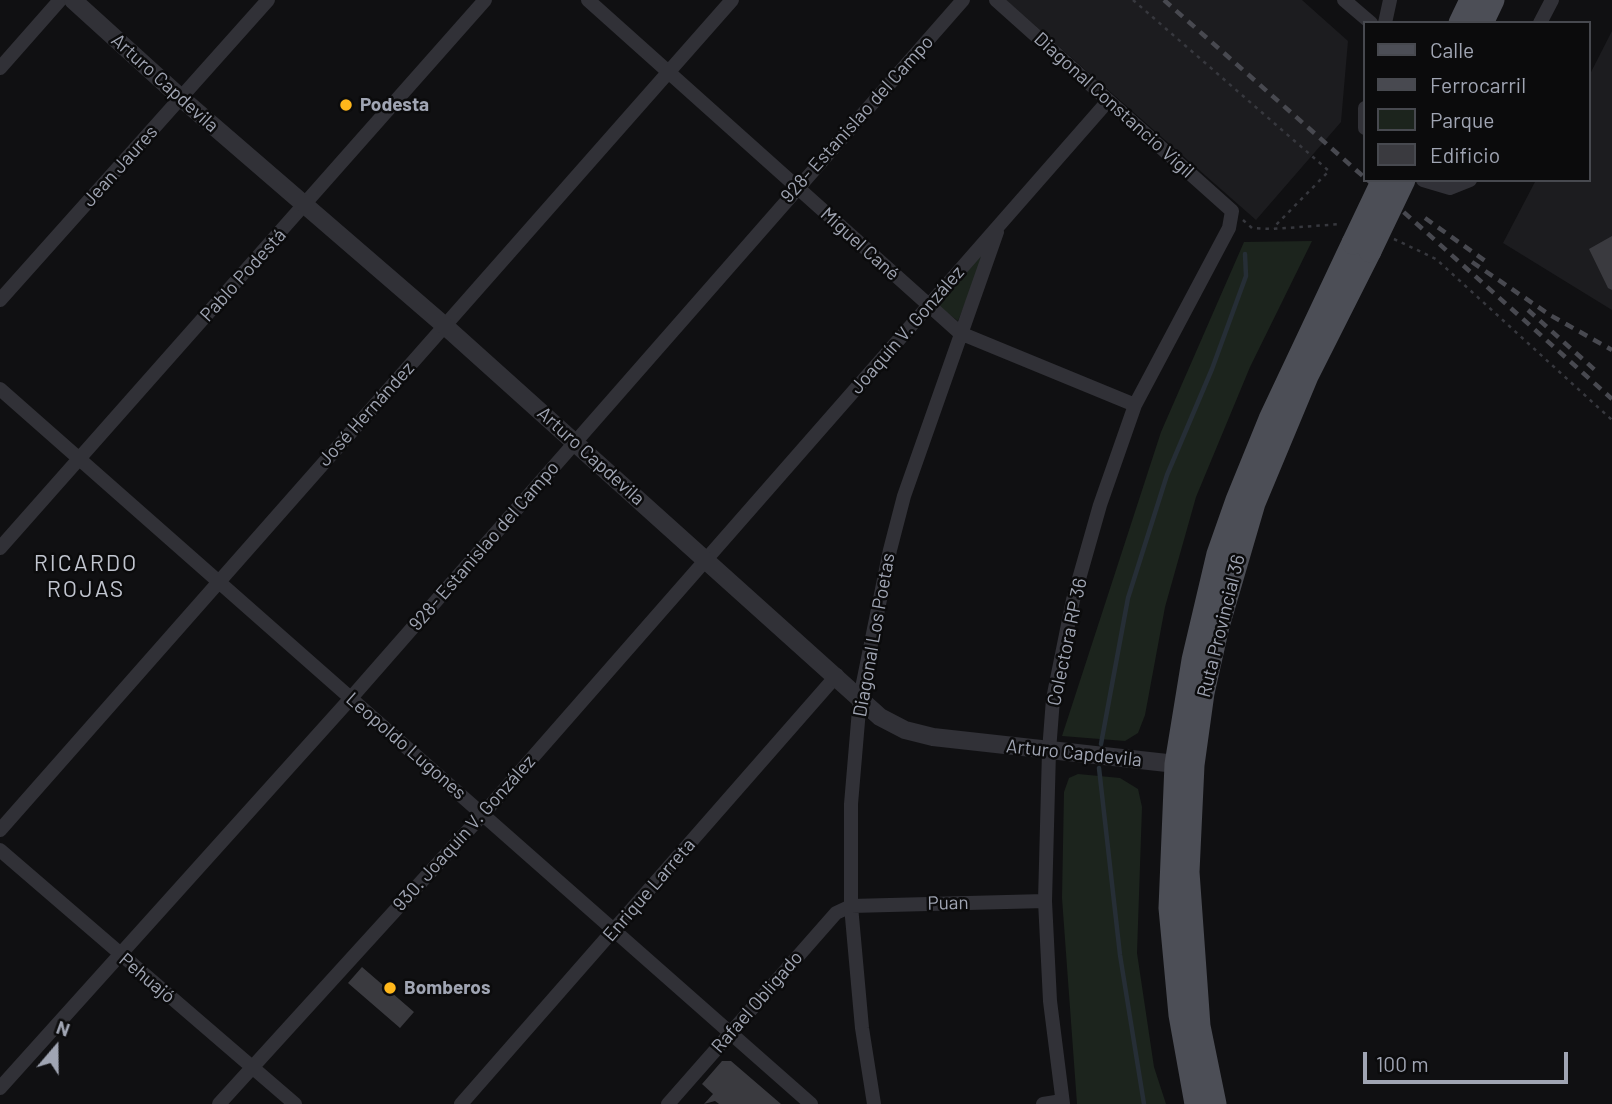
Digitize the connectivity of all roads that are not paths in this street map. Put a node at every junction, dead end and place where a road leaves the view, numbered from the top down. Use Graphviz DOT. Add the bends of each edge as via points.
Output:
graph roads {
  1 [pos="60,0"];
  2 [pos="73,0"];
  3 [pos="268,0"];
  4 [pos="485,0"];
  5 [pos="588,0"];
  6 [pos="732,0"];
  7 [pos="963,0"];
  8 [pos="996,0"];
  9 [pos="1390,0"];
  10 [pos="1471,0"];
  11 [pos="1493,0"];
  12 [pos="1552,0"];
  13 [pos="1349,1"];
  14 [pos="1369,21"];
  15 [pos="1385,21"];
  16 [pos="1461,21"];
  17 [pos="1483,21"];
  18 [pos="1541,21"];
  19 [pos="0,68"];
  20 [pos="667,71"];
  21 [pos="181,98"];
  22 [pos="1108,101"];
  23 [pos="1382,182"];
  24 [pos="1402,182"];
  25 [pos="1431,182"];
  26 [pos="1464,182"];
  27 [pos="797,187"];
  28 [pos="305,206"];
  29 [pos="1232,211"];
  30 [pos="1000,225"];
  31 [pos="1358,240"];
  32 [pos="0,300"];
  33 [pos="928,304"];
  34 [pos="445,326"];
  35 [pos="961,333"];
  36 [pos="0,389"];
  37 [pos="1135,405"];
  38 [pos="575,442"];
  39 [pos="78,460"];
  40 [pos="0,548"];
  41 [pos="705,559"];
  42 [pos="216,581"];
  43 [pos="837,675"];
  44 [pos="351,698"];
  45 [pos="860,698"];
  46 [pos="1048,751"];
  47 [pos="1176,764"];
  48 [pos="483,814"];
  49 [pos="0,830"];
  50 [pos="0,850"];
  51 [pos="1045,901"];
  52 [pos="851,906"];
  53 [pos="615,929"];
  54 [pos="118,954"];
  55 [pos="1193,966"];
  56 [pos="730,1032"];
  57 [pos="252,1066"];
  58 [pos="0,1088"];
  59 [pos="1193,1098"];
  60 [pos="1063,1103"];
  61 [pos="219,1104"];
  62 [pos="295,1104"];
  63 [pos="461,1104"];
  64 [pos="668,1104"];
  65 [pos="811,1104"];
  66 [pos="874,1104"];
  67 [pos="1043,1104"];
  68 [pos="1215,1104"];
  69 [pos="1228,1104"];
  1 -- 19 [label="street"];
  2 -- 21 [label="street, Arturo Capdevila"];
  3 -- 21 [label="street, Jean Jaures"];
  4 -- 28 [label="street, Pablo Podestá"];
  5 -- 20 [label="street, Miguel Cané"];
  6 -- 20 [label="street, José Hernández"];
  7 -- 27 [label="street, 928- Estanislao del Campo"];
  8 -- 22 [label="street, Diagonal Constancio Vigil"];
  9 -- 15 [label="street"];
  10 -- 16 [label="main road"];
  11 -- 17 [label="main road"];
  12 -- 18 [label="street"];
  13 -- 14 [label="street"];
  20 -- 27 [label="street, Miguel Cané"];
  20 -- 34 [label="street, José Hernández"];
  21 -- 28 [label="street, Arturo Capdevila"];
  21 -- 32 [label="street, Jean Jaures"];
  22 -- 29 [label="street, Diagonal Constancio Vigil"];
  22 -- 30 [label="street, Joaquín V. González"];
  23 -- 31 [label="main road, Ruta Provincial 36, bridge"];
  24 -- 31 [label="main road, Ruta Provincial 36, bridge"];
  25 -- 26 [label="street" via="1450,187"];
  27 -- 33 [label="street, Miguel Cané"];
  27 -- 38 [label="street, 928- Estanislao del Campo"];
  28 -- 34 [label="street, Arturo Capdevila"];
  28 -- 39 [label="street, Pablo Podestá"];
  29 -- 37 [label="street, Colectora RP 36" via="1229,228"];
  30 -- 33 [label="street, Joaquín V. González"];
  30 -- 35 [label="street, Diagonal Los Poetas"];
  31 -- 47 [label="main road, Ruta Provincial 36" via="1270,419 1227,526 1204,608"];
  31 -- 55 [label="main road, Ruta Provincial 36" via="1254,503 1218,626 1203,693 1191,791 1188,872"];
  33 -- 35 [label="street, Miguel Cané"];
  33 -- 41 [label="street, Joaquín V. González"];
  34 -- 38 [label="street, Arturo Capdevila"];
  34 -- 42 [label="street, José Hernández"];
  35 -- 37 [label="street, Miguel Cané"];
  35 -- 45 [label="street, Diagonal Los Poetas" via="901,507"];
  36 -- 39 [label="street, Leopoldo Lugones"];
  37 -- 46 [label="street, Colectora RP 36" via="1073,600 1053,699"];
  38 -- 41 [label="street, Arturo Capdevila"];
  38 -- 44 [label="street, 928- Estanislao del Campo"];
  39 -- 40 [label="street, Pablo Podestá"];
  39 -- 42 [label="street, Leopoldo Lugones"];
  41 -- 43 [label="street, Arturo Capdevila"];
  41 -- 48 [label="street, 930. Joaquín V. González"];
  42 -- 44 [label="street, Leopoldo Lugones"];
  42 -- 49 [label="street, José Hernández"];
  43 -- 45 [label="street, Arturo Capdevila"];
  43 -- 53 [label="street, Enrique Larreta"];
  44 -- 48 [label="street, Leopoldo Lugones"];
  44 -- 54 [label="street, 928- Estanislao del Campo"];
  45 -- 46 [label="street, Arturo Capdevila" via="892,724 920,735"];
  45 -- 52 [label="street, Diagonal Los Poetas" via="851,804"];
  46 -- 47 [label="street, Arturo Capdevila"];
  46 -- 51 [label="street, Colectora RP 36"];
  47 -- 59 [label="main road, Ruta Provincial 36" via="1170,908"];
  48 -- 53 [label="street, Leopoldo Lugones"];
  48 -- 57 [label="street, 930. Joaquín V. González"];
  50 -- 54 [label="street, Pehuajó"];
  51 -- 52 [label="street, Puan"];
  51 -- 60 [label="street, Colectora RP 36" via="1050,1000"];
  52 -- 56 [label="street, Rafael Obligado" via="826,922"];
  52 -- 66 [label="street, Diagonal Los Poetas"];
  53 -- 56 [label="street, Leopoldo Lugones"];
  53 -- 63 [label="street, Enrique Larreta"];
  54 -- 57 [label="street, Pehuajó"];
  54 -- 58 [label="street, 928- Estanislao del Campo"];
  55 -- 68 [label="main road, Ruta Provincial 36" via="1199,1026"];
  55 -- 69 [label="main road" via="1210,1012"];
  56 -- 64 [label="street, Rafael Obligado"];
  56 -- 65 [label="street, Leopoldo Lugones"];
  57 -- 61 [label="street, 930. Joaquín V. González"];
  57 -- 62 [label="street, Pehuajó"];
  60 -- 67 [label="street"];
}
